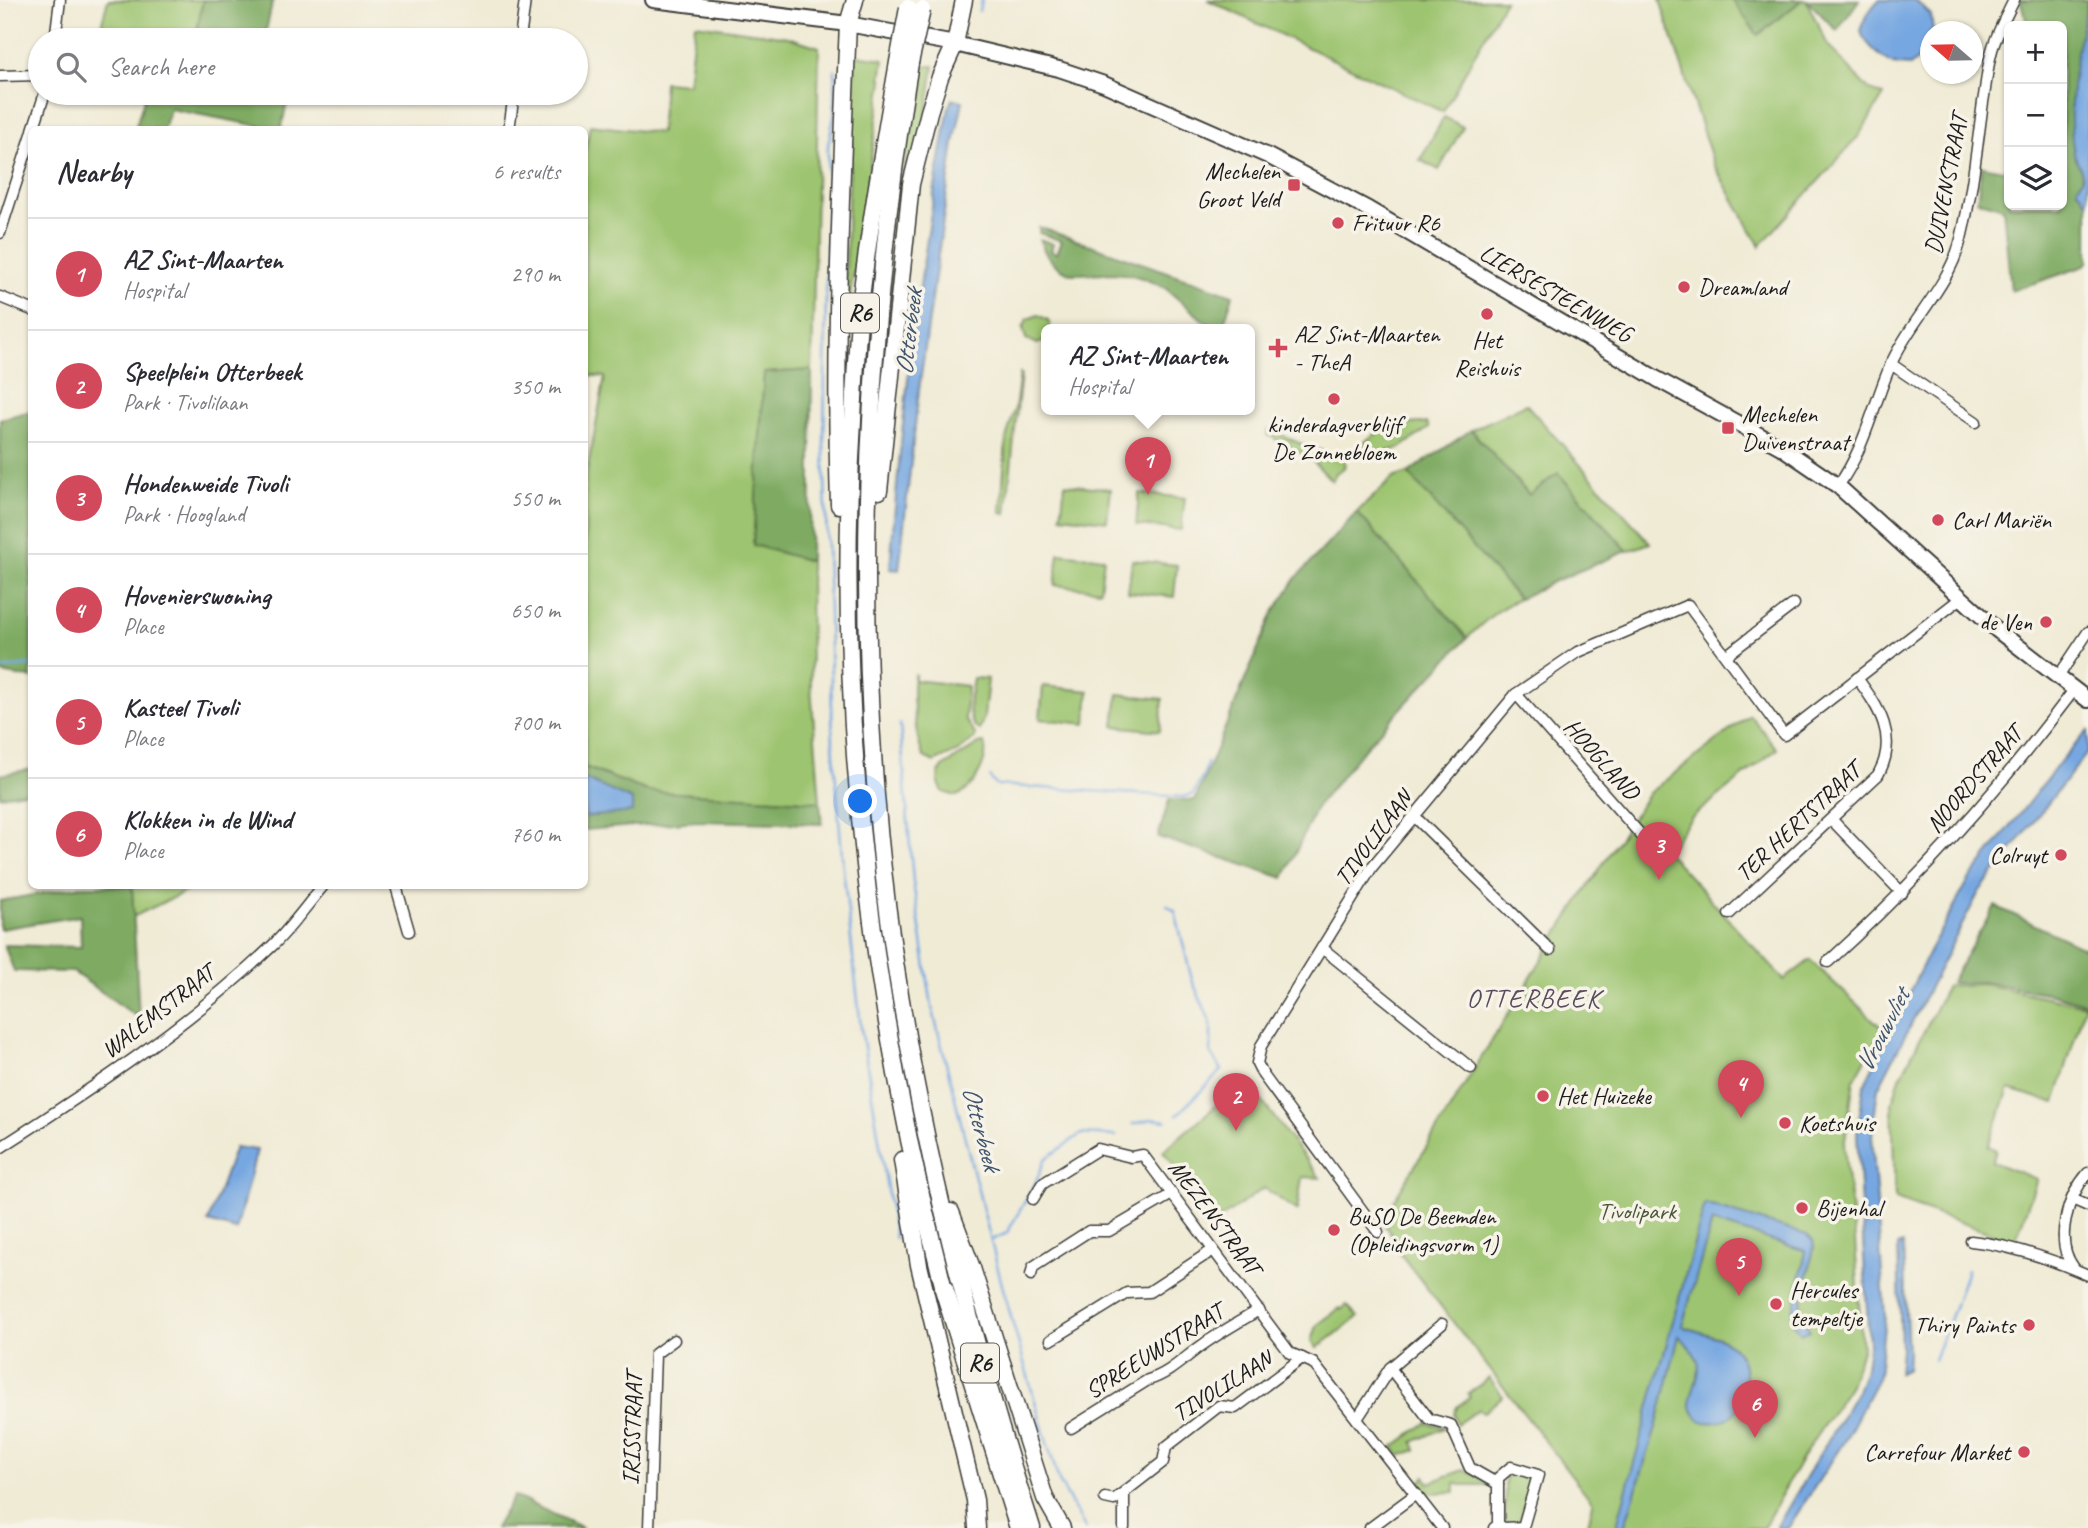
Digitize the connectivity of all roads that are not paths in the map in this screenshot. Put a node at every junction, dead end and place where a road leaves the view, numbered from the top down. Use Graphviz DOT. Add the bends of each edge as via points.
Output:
graph roads {
  1 [pos="60,0"];
  2 [pos="525,0"];
  3 [pos="653,0"];
  4 [pos="855,0"];
  5 [pos="964,0"];
  6 [pos="2014,0"];
  7 [pos="916,4"];
  8 [pos="848,24"];
  9 [pos="56,28"];
  10 [pos="522,28"];
  11 [pos="955,44"];
  12 [pos="904,63"];
  13 [pos="28,75"];
  14 [pos="0,76"];
  15 [pos="40,105"];
  16 [pos="512,105"];
  17 [pos="34,126"];
  18 [pos="510,126"];
  19 [pos="28,145"];
  20 [pos="0,233"];
  21 [pos="0,297"];
  22 [pos="28,308"];
  23 [pos="1891,364"];
  24 [pos="1976,422"];
  25 [pos="1838,486"];
  26 [pos="867,564"];
  27 [pos="848,565"];
  28 [pos="1960,599"];
  29 [pos="1794,604"];
  30 [pos="2088,632"];
  31 [pos="1727,655"];
  32 [pos="2058,677"];
  33 [pos="1857,678"];
  34 [pos="2074,690"];
  35 [pos="1516,695"];
  36 [pos="2088,700"];
  37 [pos="1414,816"];
  38 [pos="1832,820"];
  39 [pos="1656,852"];
  40 [pos="320,889"];
  41 [pos="397,889"];
  42 [pos="1902,893"];
  43 [pos="1728,914"];
  44 [pos="409,931"];
  45 [pos="1322,948"];
  46 [pos="1550,950"];
  47 [pos="1828,962"];
  48 [pos="1471,1068"];
  49 [pos="902,1113"];
  50 [pos="0,1148"];
  51 [pos="2088,1173"];
  52 [pos="1172,1194"];
  53 [pos="939,1196"];
  54 [pos="1033,1199"];
  55 [pos="2072,1199"];
  56 [pos="2088,1206"];
  57 [pos="1378,1232"];
  58 [pos="1971,1241"];
  59 [pos="1213,1250"];
  60 [pos="2074,1268"];
  61 [pos="1031,1275"];
  62 [pos="2088,1275"];
  63 [pos="944,1289"];
  64 [pos="1259,1310"];
  65 [pos="1442,1324"];
  66 [pos="674,1340"];
  67 [pos="1051,1340"];
  68 [pos="1302,1358"];
  69 [pos="1390,1368"];
  70 [pos="1357,1419"];
  71 [pos="1071,1428"];
  72 [pos="1498,1484"];
  73 [pos="1124,1493"];
  74 [pos="1416,1494"];
  75 [pos="1105,1498"];
  76 [pos="1496,1526"];
  77 [pos="649,1528"];
  78 [pos="977,1528"];
  79 [pos="1019,1528"];
  80 [pos="1032,1528"];
  81 [pos="1062,1528"];
  82 [pos="1124,1528"];
  83 [pos="1370,1528"];
  84 [pos="1442,1528"];
  1 -- 9 [label="street"];
  2 -- 10 [label="street"];
  3 -- 8 [label="main road"];
  4 -- 8 [label="highway"];
  5 -- 11 [label="highway"];
  6 -- 23 [label="street, DUIVENSTRAAT" via="1991,53 1952,267"];
  7 -- 12 [label="highway, R6, bridge"];
  8 -- 11 [label="main road, LIERSESTEENWEG"];
  8 -- 27 [label="highway" via="838,454 841,542"];
  11 -- 25 [label="main road, LIERSESTEENWEG" via="1104,84 1268,156 1781,447"];
  11 -- 26 [label="highway" via="929,112 911,184 874,553"];
  12 -- 26 [label="highway, R6" via="871,425"];
  12 -- 27 [label="highway, R6" via="862,292"];
  13 -- 14 [label="street"];
  15 -- 17 [label="street"];
  16 -- 18 [label="street"];
  19 -- 20 [label="street"];
  21 -- 22 [label="street"];
  23 -- 24 [label="street"];
  23 -- 25 [label="street, DUIVENSTRAAT" via="1864,441"];
  25 -- 28 [label="main road, LIERSESTEENWEG"];
  26 -- 53 [label="highway, R6" via="870,686 887,903"];
  27 -- 49 [label="highway, R6" via="858,817 871,929"];
  28 -- 32 [label="main road, LIERSESTEENWEG"];
  28 -- 33 [label="street, TIVOLILAAN"];
  29 -- 31 [label="street"];
  30 -- 32 [label="street"];
  31 -- 33 [label="street, TIVOLILAAN" via="1784,735"];
  31 -- 35 [label="street, TIVOLILAAN" via="1688,605 1576,653"];
  32 -- 34 [label="main road, LIERSESTEENWEG"];
  33 -- 38 [label="street, TER HERTSTRAAT" via="1881,713 1886,758 1878,775"];
  34 -- 36 [label="main road, LIERSESTEENWEG"];
  34 -- 42 [label="street, NOORDSTRAAT" via="2026,753"];
  35 -- 37 [label="street, TIVOLILAAN"];
  35 -- 39 [label="street, HOOGLAND"];
  37 -- 45 [label="street, TIVOLILAAN" via="1372,867"];
  37 -- 46 [label="street"];
  38 -- 42 [label="street"];
  38 -- 43 [label="street, TER HERTSTRAAT"];
  40 -- 50 [label="street, WALEMSTRAAT" via="272,946 156,1043"];
  41 -- 44 [label="street"];
  42 -- 47 [label="street, NOORDSTRAAT"];
  45 -- 48 [label="street"];
  45 -- 57 [label="street, TIVOLILAAN" via="1261,1046 1257,1063"];
  49 -- 63 [label="highway, R6"];
  49 -- 78 [label="highway" via="898,1132 910,1216 975,1500"];
  51 -- 55 [label="street"];
  52 -- 54 [label="street, MEZENSTRAAT" via="1143,1155 1131,1157 1098,1149 1042,1184"];
  52 -- 59 [label="street, MEZENSTRAAT"];
  52 -- 61 [label="street" via="1109,1231 1089,1231 1033,1267"];
  53 -- 80 [label="highway, R6" via="979,1357"];
  53 -- 81 [label="highway" via="955,1216 1045,1498"];
  55 -- 56 [label="street"];
  55 -- 60 [label="street" via="2065,1236"];
  58 -- 60 [label="street" via="1994,1243"];
  59 -- 64 [label="street, MEZENSTRAAT"];
  59 -- 67 [label="street" via="1149,1292 1127,1293"];
  60 -- 62 [label="street"];
  63 -- 79 [label="highway, R6"];
  64 -- 68 [label="street, MEZENSTRAAT" via="1290,1353"];
  64 -- 71 [label="street, SPREEUWSTRAAT"];
  65 -- 69 [label="street"];
  66 -- 77 [label="street, IRISSTRAAT" via="655,1354"];
  68 -- 70 [label="street, MEZENSTRAAT" via="1313,1363"];
  68 -- 73 [label="street, TIVOLILAAN" via="1235,1408 1219,1406 1166,1447 1163,1462"];
  69 -- 70 [label="street"];
  69 -- 72 [label="street" via="1429,1419 1451,1425 1470,1468"];
  70 -- 74 [label="street"];
  72 -- 76 [label="street"];
  72 -- 76 [label="street" via="1498,1478 1511,1468 1538,1475 1523,1527"];
  73 -- 75 [label="street, TIVOLILAAN" via="1114,1500"];
  73 -- 82 [label="street"];
  74 -- 83 [label="street"];
  74 -- 84 [label="street"];
}
